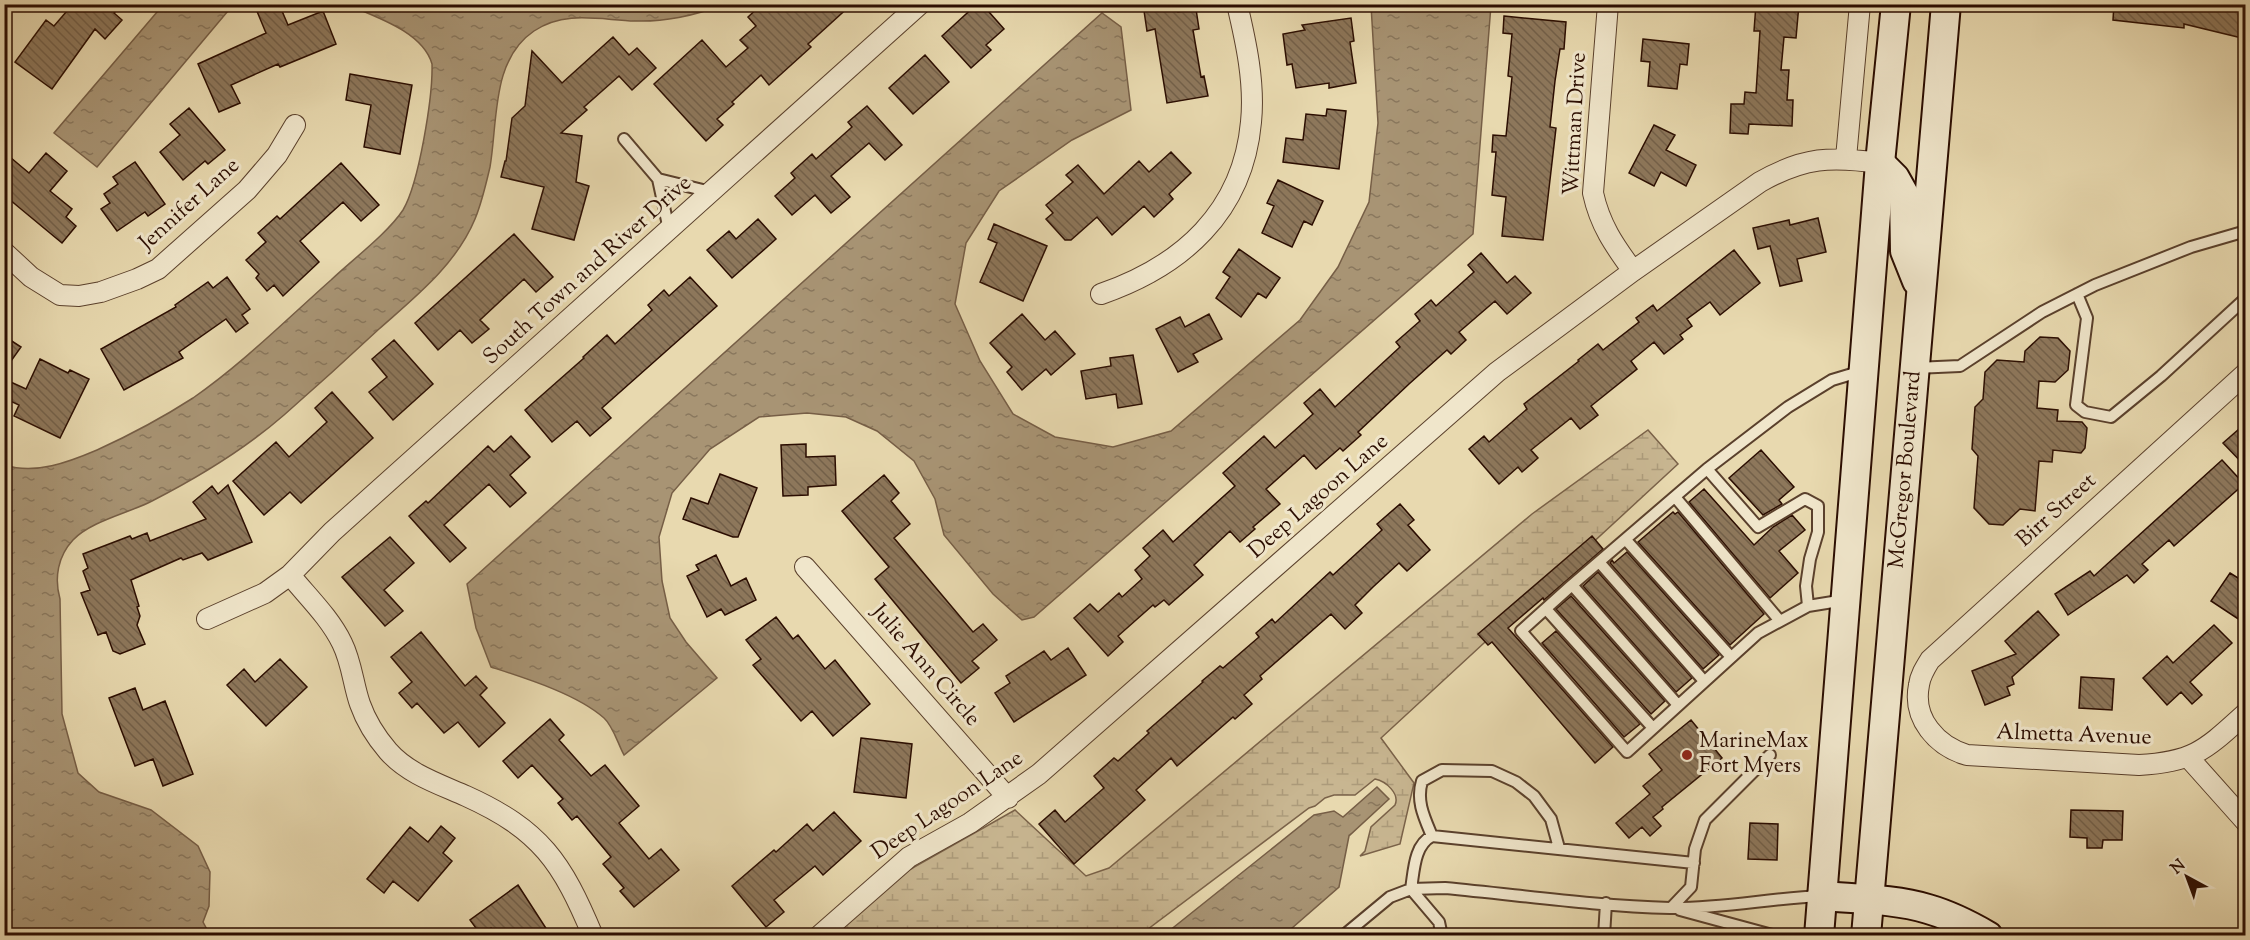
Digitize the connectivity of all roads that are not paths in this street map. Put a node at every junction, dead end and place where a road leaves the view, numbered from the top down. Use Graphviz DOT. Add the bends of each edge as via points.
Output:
graph roads {
  1 [pos="920,4"];
  2 [pos="1237,4"];
  3 [pos="1608,4"];
  4 [pos="1860,4"];
  5 [pos="1896,4"];
  6 [pos="1946,4"];
  7 [pos="295,125"];
  8 [pos="624,139"];
  9 [pos="1846,158"];
  10 [pos="1880,162"];
  11 [pos="658,179"];
  12 [pos="712,192"];
  13 [pos="669,231"];
  14 [pos="2246,231"];
  15 [pos="4,252"];
  16 [pos="1633,271"];
  17 [pos="1921,291"];
  18 [pos="1101,294"];
  19 [pos="2078,294"];
  20 [pos="2246,298"];
  21 [pos="1914,368"];
  22 [pos="1865,370"];
  23 [pos="2246,373"];
  24 [pos="1707,469"];
  25 [pos="1675,497"];
  26 [pos="1626,540"];
  27 [pos="1599,562"];
  28 [pos="805,567"];
  29 [pos="290,575"];
  30 [pos="1572,585"];
  31 [pos="1846,600"];
  32 [pos="1808,606"];
  33 [pos="1546,609"];
  34 [pos="207,619"];
  35 [pos="1780,621"];
  36 [pos="1731,657"];
  37 [pos="1704,681"];
  38 [pos="1918,696"];
  39 [pos="1678,705"];
  40 [pos="2246,713"];
  41 [pos="1653,728"];
  42 [pos="1770,755"];
  43 [pos="2188,757"];
  44 [pos="1008,798"];
  45 [pos="2246,822"];
  46 [pos="1432,836"];
  47 [pos="1559,849"];
  48 [pos="1694,863"];
  49 [pos="1411,889"];
  50 [pos="1822,896"];
  51 [pos="1869,900"];
  52 [pos="1606,903"];
  53 [pos="1671,908"];
  54 [pos="593,936"];
  55 [pos="819,936"];
  56 [pos="1343,936"];
  57 [pos="1442,936"];
  58 [pos="1604,936"];
  59 [pos="1776,936"];
  60 [pos="1819,936"];
  61 [pos="1866,936"];
  62 [pos="1988,936"];
  1 -- 12 [label="street, South Town and River Drive"];
  2 -- 18 [label="street" via="1252,103 1249,140 1236,180 1218,214 1188,248 1140,279"];
  3 -- 16 [label="street, Wittman Drive" via="1593,193 1605,231"];
  4 -- 9 [label="street"];
  5 -- 10 [label="main road"];
  6 -- 17 [label="main road, McGregor Boulevard"];
  7 -- 15 [label="street, Jennifer Lane" via="277,155 247,189 158,269 137,279 101,292 60,295 31,277"];
  8 -- 11 [label="lane"];
  9 -- 10 [label="street, Deep Lagoon Lane"];
  9 -- 16 [label="street, Deep Lagoon Lane" via="1822,159 1780,171"];
  10 -- 17 [label="main road" via="1904,194 1905,251"];
  10 -- 22 [label="main road"];
  11 -- 12 [label="lane"];
  11 -- 13 [label="lane"];
  12 -- 13 [label="street, South Town and River Drive"];
  13 -- 29 [label="street, South Town and River Drive" via="332,532"];
  14 -- 19 [label="lane" via="2191,248"];
  16 -- 44 [label="street, Deep Lagoon Lane" via="1497,372"];
  17 -- 21 [label="main road, McGregor Boulevard"];
  19 -- 20 [label="lane" via="2087,318 2076,405 2085,412 2111,417"];
  19 -- 21 [label="lane" via="2042,312 1960,366"];
  21 -- 51 [label="main road, McGregor Boulevard"];
  22 -- 24 [label="lane" via="1832,380 1788,407"];
  22 -- 31 [label="main road"];
  23 -- 38 [label="street, Birr Street" via="1930,660 1921,676"];
  24 -- 25 [label="lane"];
  24 -- 32 [label="lane" via="1758,527 1806,499 1818,506 1818,532 1806,586"];
  25 -- 26 [label="lane"];
  25 -- 35 [label="lane"];
  26 -- 27 [label="lane"];
  26 -- 36 [label="lane"];
  27 -- 30 [label="lane"];
  27 -- 37 [label="lane"];
  28 -- 44 [label="street, Julie Ann Circle"];
  29 -- 34 [label="street" via="265,593"];
  29 -- 54 [label="street" via="333,626 350,662 360,703 378,739 421,776 499,813 539,842 563,874"];
  30 -- 33 [label="lane"];
  30 -- 39 [label="lane"];
  31 -- 32 [label="lane"];
  31 -- 50 [label="main road"];
  32 -- 35 [label="lane"];
  33 -- 41 [label="lane"];
  33 -- 41 [label="lane" via="1521,631 1627,752"];
  35 -- 36 [label="lane" via="1758,633"];
  36 -- 37 [label="lane"];
  37 -- 39 [label="lane"];
  38 -- 43 [label="street, Almetta Avenue" via="1923,722 1951,750 1967,755 2139,765"];
  39 -- 41 [label="lane"];
  40 -- 43 [label="street, Almetta Avenue" via="2211,746"];
  42 -- 48 [label="lane" via="1705,820"];
  43 -- 45 [label="street"];
  44 -- 55 [label="street, Deep Lagoon Lane" via="909,857"];
  46 -- 47 [label="lane"];
  46 -- 47 [label="lane" via="1423,816 1419,793 1422,781 1442,770 1492,771 1534,796 1551,819"];
  46 -- 49 [label="lane" via="1424,839 1418,851"];
  47 -- 48 [label="lane"];
  48 -- 53 [label="lane" via="1691,887"];
  49 -- 52 [label="lane" via="1445,888"];
  49 -- 56 [label="lane" via="1390,897"];
  49 -- 57 [label="lane" via="1439,922"];
  50 -- 51 [label="main road"];
  50 -- 53 [label="lane"];
  50 -- 60 [label="main road"];
  51 -- 61 [label="main road, McGregor Boulevard"];
  51 -- 62 [label="main road" via="1927,908"];
  52 -- 53 [label="lane"];
  52 -- 58 [label="lane"];
  53 -- 59 [label="lane"];
}
